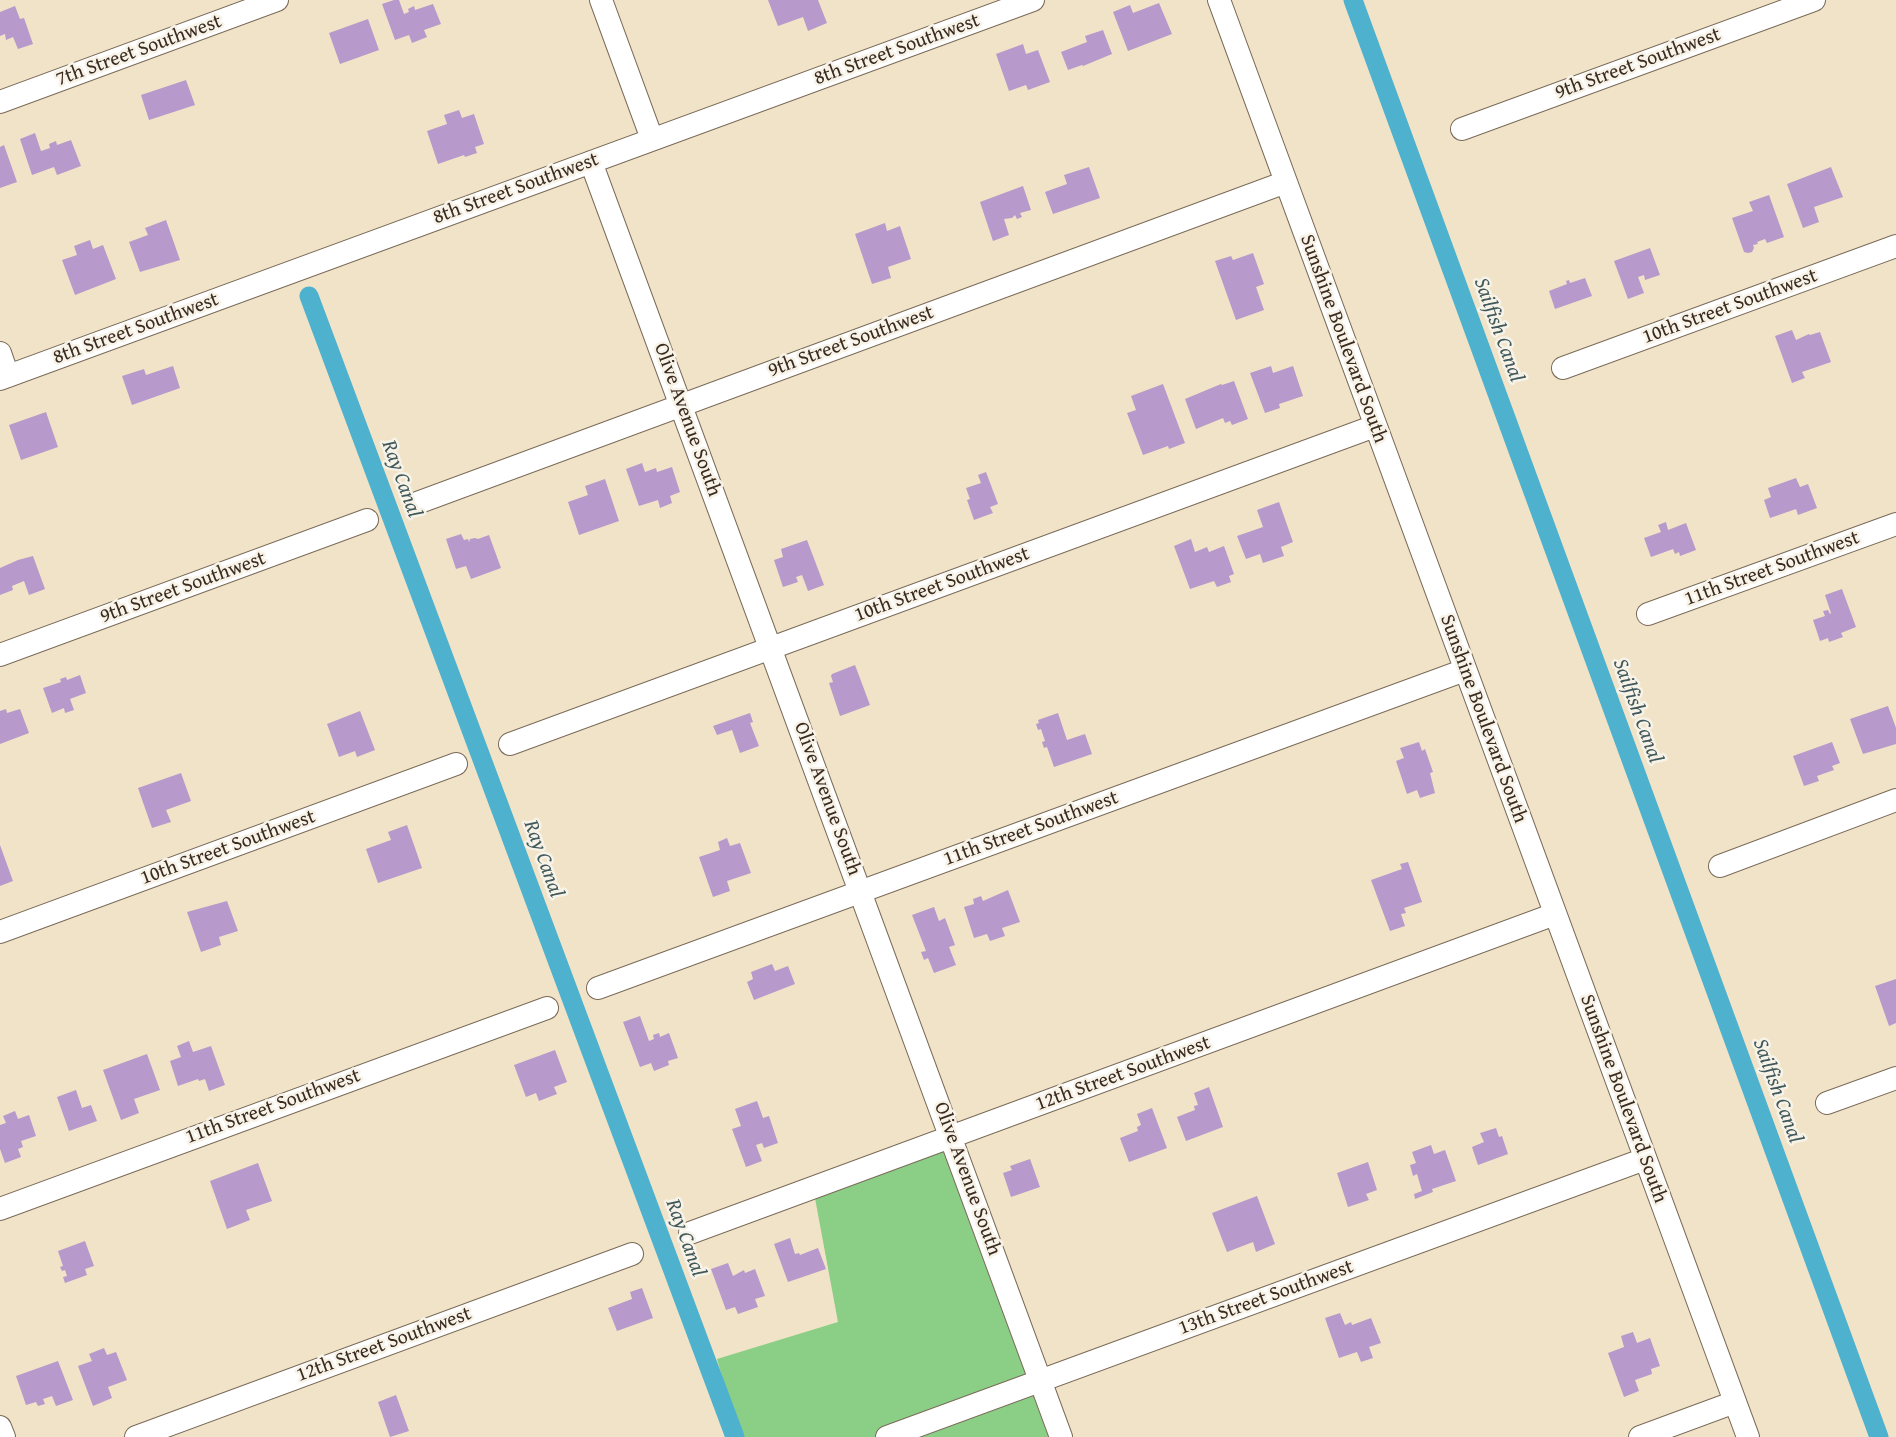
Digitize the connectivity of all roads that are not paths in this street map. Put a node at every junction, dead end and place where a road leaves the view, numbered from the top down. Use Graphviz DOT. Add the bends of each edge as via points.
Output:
graph roads {
  1 [pos="277,0"];
  2 [pos="601,0"];
  3 [pos="1033,0"];
  4 [pos="1219,0"];
  5 [pos="1814,0"];
  6 [pos="0,102"];
  7 [pos="1462,129"];
  8 [pos="652,140"];
  9 [pos="591,162"];
  10 [pos="1286,182"];
  11 [pos="1896,246"];
  12 [pos="0,353"];
  13 [pos="1563,368"];
  14 [pos="4,378"];
  15 [pos="681,404"];
  16 [pos="1374,426"];
  17 [pos="417,502"];
  18 [pos="367,520"];
  19 [pos="1896,524"];
  20 [pos="1648,614"];
  21 [pos="771,648"];
  22 [pos="0,655"];
  23 [pos="1465,670"];
  24 [pos="510,744"];
  25 [pos="456,764"];
  26 [pos="1896,800"];
  27 [pos="1720,866"];
  28 [pos="861,892"];
  29 [pos="1555,914"];
  30 [pos="0,932"];
  31 [pos="598,988"];
  32 [pos="547,1008"];
  33 [pos="1896,1078"];
  34 [pos="1827,1103"];
  35 [pos="952,1137"];
  36 [pos="1645,1158"];
  37 [pos="0,1209"];
  38 [pos="690,1232"];
  39 [pos="632,1254"];
  40 [pos="1040,1380"];
  41 [pos="1735,1402"];
  42 [pos="0,1427"];
  43 [pos="4,1437"];
  44 [pos="136,1437"];
  45 [pos="887,1437"];
  46 [pos="1061,1437"];
  47 [pos="1640,1437"];
  48 [pos="1748,1437"];
  1 -- 6 [label="street, 7th Street Southwest"];
  2 -- 8 [label="street"];
  3 -- 8 [label="street, 8th Street Southwest"];
  4 -- 10 [label="street, Sunshine Boulevard South"];
  5 -- 7 [label="street, 9th Street Southwest"];
  8 -- 9 [label="street, 8th Street Southwest"];
  9 -- 14 [label="street, 8th Street Southwest"];
  9 -- 15 [label="street, Olive Avenue South"];
  10 -- 15 [label="street, 9th Street Southwest"];
  10 -- 16 [label="street, Sunshine Boulevard South"];
  11 -- 13 [label="street, 10th Street Southwest"];
  12 -- 14 [label="street"];
  15 -- 17 [label="street, 9th Street Southwest"];
  15 -- 21 [label="street, Olive Avenue South"];
  16 -- 21 [label="street, 10th Street Southwest"];
  16 -- 23 [label="street, Sunshine Boulevard South"];
  18 -- 22 [label="street, 9th Street Southwest"];
  19 -- 20 [label="street, 11th Street Southwest"];
  21 -- 24 [label="street, 10th Street Southwest"];
  21 -- 28 [label="street, Olive Avenue South"];
  23 -- 28 [label="street, 11th Street Southwest"];
  23 -- 29 [label="street, Sunshine Boulevard South"];
  25 -- 30 [label="street, 10th Street Southwest"];
  26 -- 27 [label="street"];
  28 -- 31 [label="street, 11th Street Southwest"];
  28 -- 35 [label="street, Olive Avenue South"];
  29 -- 35 [label="street, 12th Street Southwest"];
  29 -- 36 [label="street, Sunshine Boulevard South"];
  32 -- 37 [label="street, 11th Street Southwest"];
  33 -- 34 [label="street"];
  35 -- 38 [label="street, 12th Street Southwest"];
  35 -- 40 [label="street, Olive Avenue South"];
  36 -- 40 [label="street, 13th Street Southwest"];
  36 -- 41 [label="street, Sunshine Boulevard South"];
  39 -- 44 [label="street, 12th Street Southwest"];
  40 -- 45 [label="street, 13th Street Southwest"];
  40 -- 46 [label="street, Olive Avenue South"];
  41 -- 47 [label="street"];
  41 -- 48 [label="street, Sunshine Boulevard South"];
  42 -- 43 [label="street"];
}
